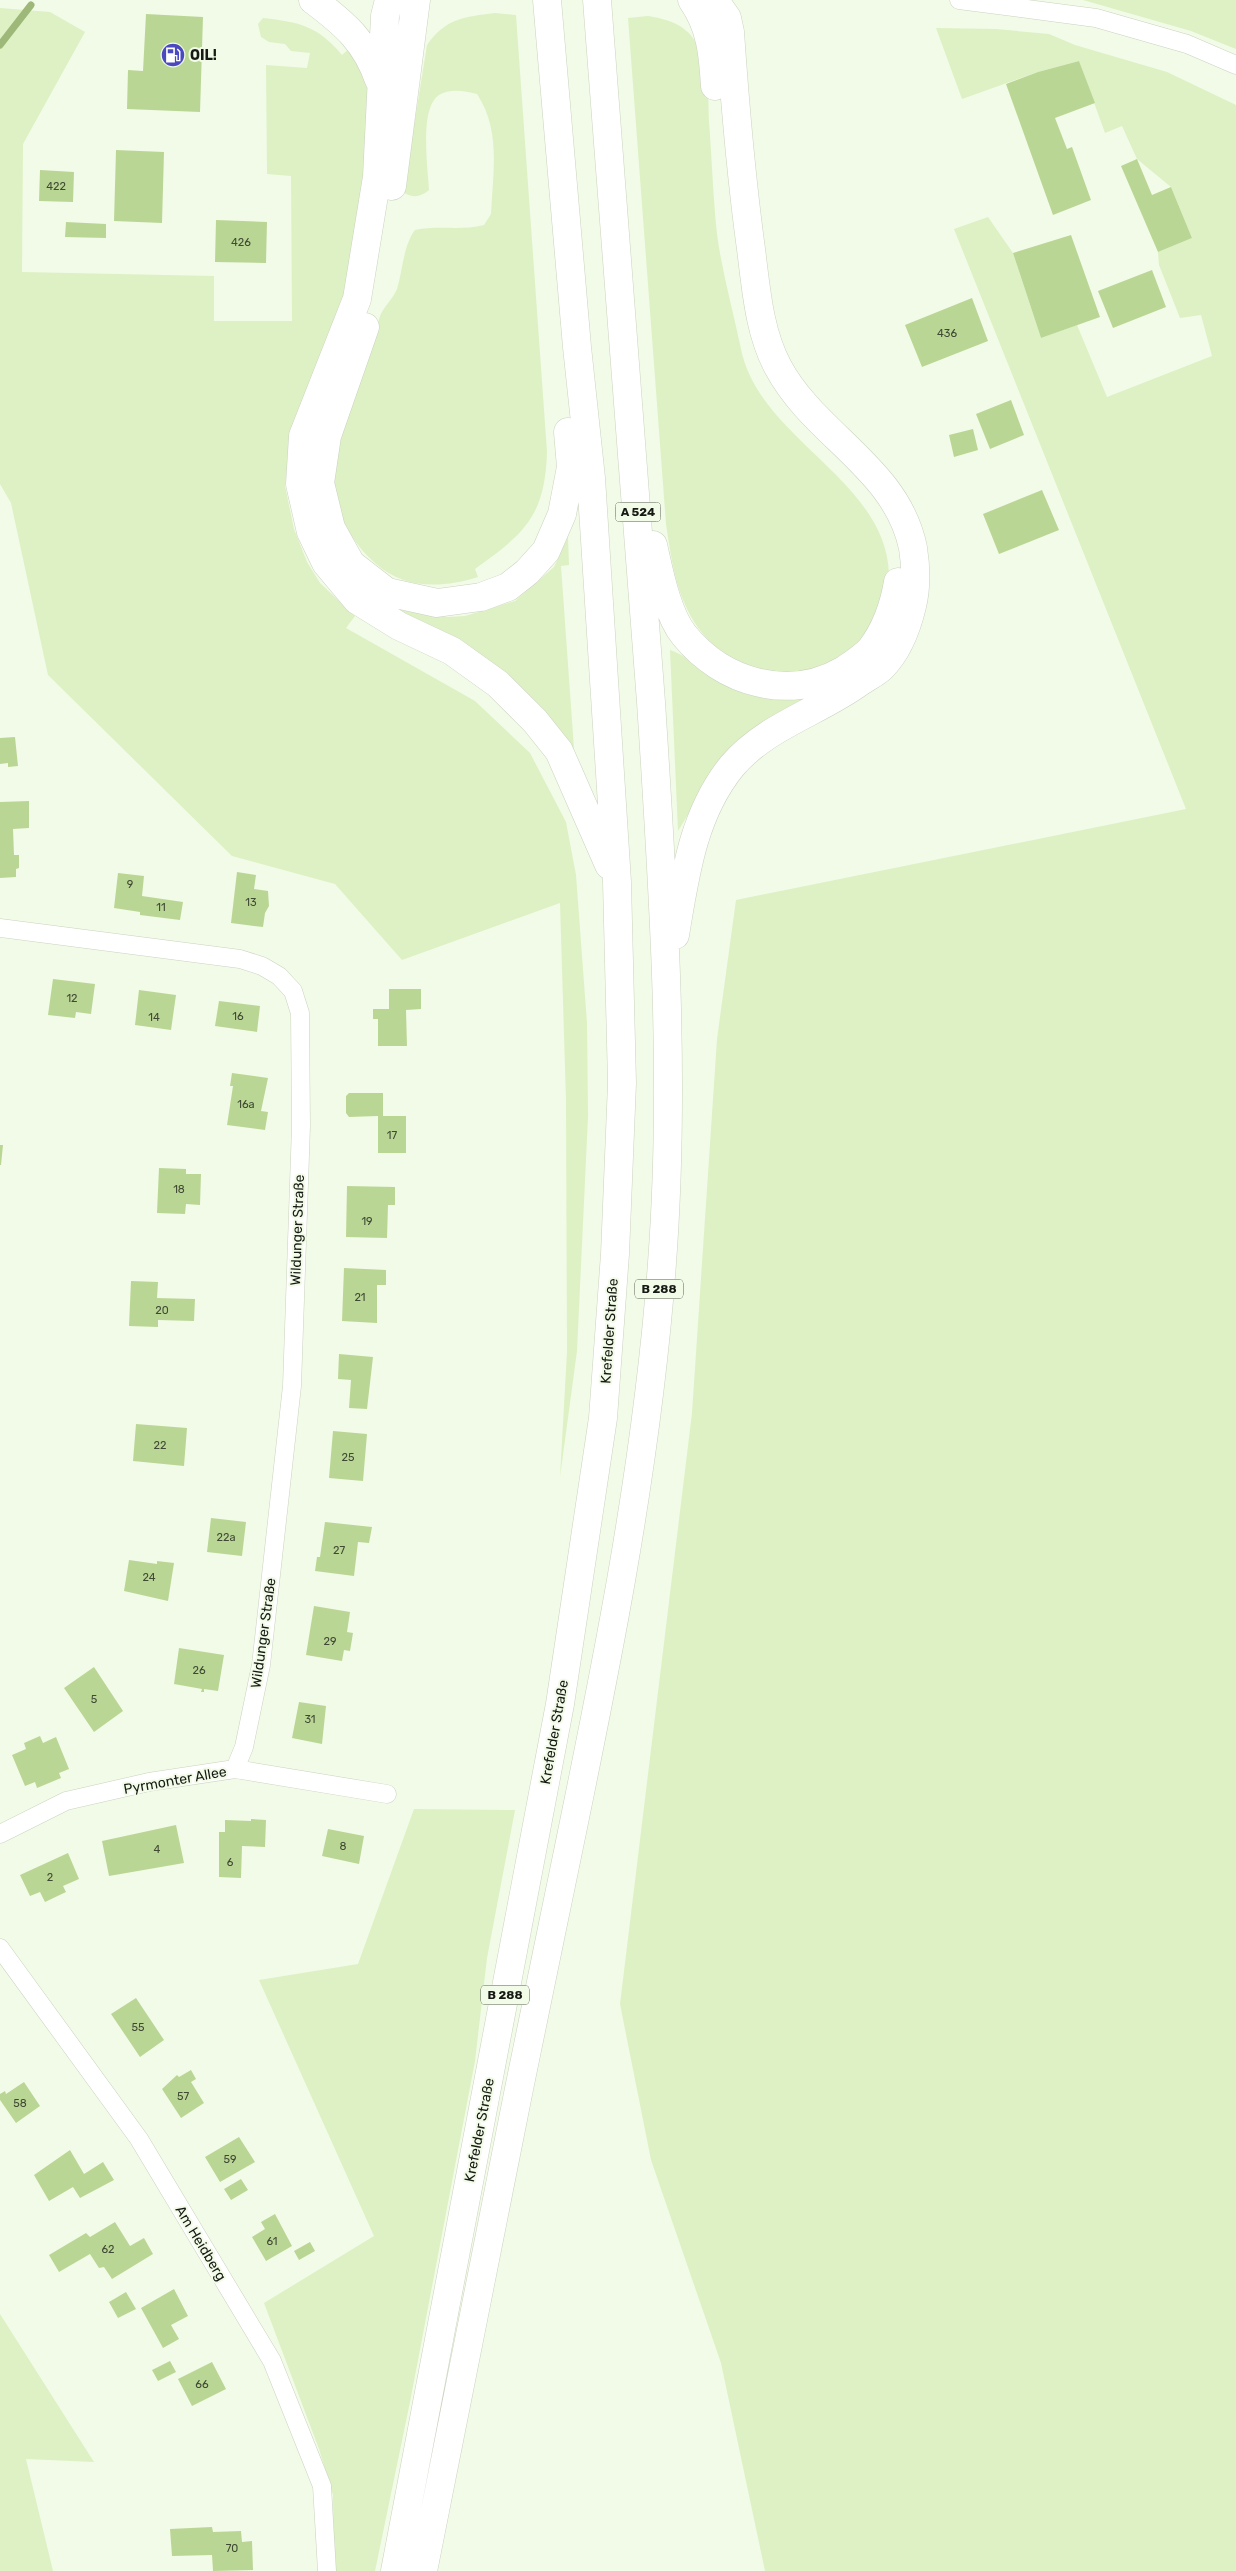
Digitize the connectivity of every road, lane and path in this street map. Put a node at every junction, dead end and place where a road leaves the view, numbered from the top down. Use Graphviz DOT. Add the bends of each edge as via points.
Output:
graph roads {
  1 [pos="313,0"];
  2 [pos="389,0"];
  3 [pos="416,0"];
  4 [pos="547,0"];
  5 [pos="597,0"];
  6 [pos="959,0"];
  7 [pos="712,2"];
  8 [pos="1236,65"];
  9 [pos="381,84"];
  10 [pos="576,346"];
  11 [pos="636,473"];
  12 [pos="617,882"];
  13 [pos="0,928"];
  14 [pos="666,991"];
  15 [pos="235,1769"];
  16 [pos="387,1794"];
  17 [pos="0,1834"];
  18 [pos="0,1948"];
  19 [pos="327,2571"];
  20 [pos="395,2571"];
  21 [pos="423,2571"];
  1 -- 9 [label="highway" via="363,45"];
  2 -- 9 [label="highway"];
  3 -- 10 [label="highway" via="395,167 371,308 327,436 320,483 331,528 351,564 387,592 437,603 481,596 508,587 527,572 546,551 562,514 571,468 566,393"];
  4 -- 10 [label="highway, Krefelder Straße"];
  5 -- 11 [label="highway, A 524"];
  6 -- 8 [label="street" via="1096,18 1187,44"];
  7 -- 11 [label="highway" via="703,16 712,50 722,166 751,350 785,410 860,479 894,538 900,571 894,601 885,626 870,650 832,677 804,686 776,687 751,681 704,655 683,633 664,592"];
  7 -- 14 [label="highway" via="727,18 730,32 739,165 758,302 768,342 778,368 798,396 868,465 895,500 909,530 917,570 913,604 902,638 882,667 842,696 789,722 759,742 734,764 717,786 703,813 690,851"];
  9 -- 12 [label="highway" via="377,176 357,299 303,436 300,484 311,532 326,563 357,600 399,626 452,651 498,684 536,720 559,751"];
  10 -- 12 [label="highway, Krefelder Straße" via="591,478"];
  11 -- 14 [label="highway, A 524" via="660,842"];
  12 -- 20 [label="highway, Krefelder Straße / B 288" via="622,1083 615,1254 603,1418 560,1704"];
  13 -- 15 [label="street, Wildunger Straße" via="240,959 280,976 293,991 300,1013 301,1126 292,1386 261,1665 244,1747"];
  14 -- 21 [label="highway, B 288" via="667,1132 662,1260 636,1488 601,1693 483,2260"];
  15 -- 16 [label="street, Pyrmonter Allee"];
  15 -- 17 [label="street, Pyrmonter Allee" via="149,1782 66,1801"];
  18 -- 19 [label="street, Am Heidberg" via="139,2139 272,2361 322,2486"];
}
